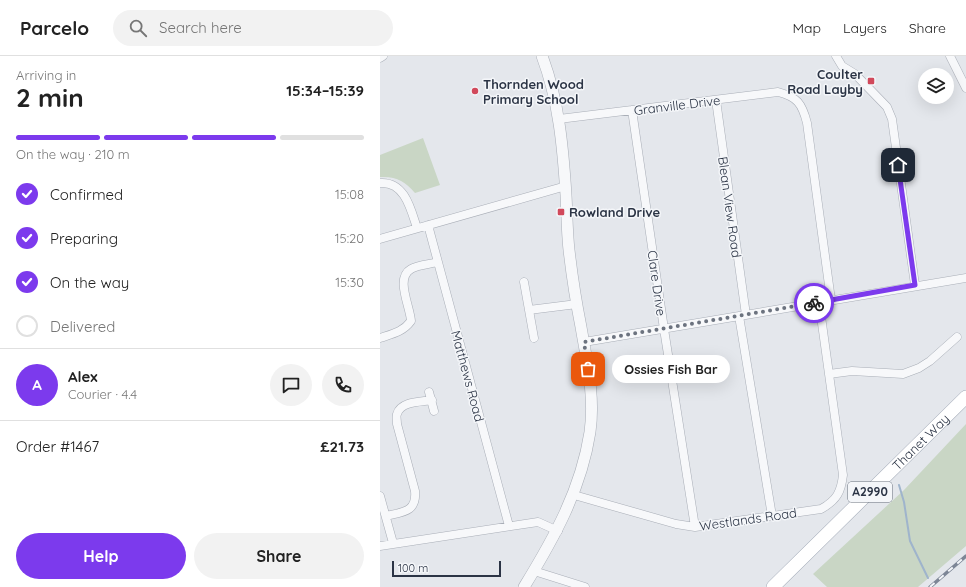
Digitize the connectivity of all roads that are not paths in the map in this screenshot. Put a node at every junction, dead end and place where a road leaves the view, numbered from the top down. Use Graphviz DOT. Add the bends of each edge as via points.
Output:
graph roads {
  1 [pos="384,56"];
  2 [pos="542,56"];
  3 [pos="836,56"];
  4 [pos="950,56"];
  5 [pos="380,58"];
  6 [pos="966,88"];
  7 [pos="716,100"];
  8 [pos="632,110"];
  9 [pos="559,119"];
  10 [pos="380,183"];
  11 [pos="566,186"];
  12 [pos="428,225"];
  13 [pos="417,228"];
  14 [pos="380,239"];
  15 [pos="438,262"];
  16 [pos="966,278"];
  17 [pos="523,282"];
  18 [pos="915,285"];
  19 [pos="831,300"];
  20 [pos="819,302"];
  21 [pos="577,304"];
  22 [pos="529,310"];
  23 [pos="743,315"];
  24 [pos="664,329"];
  25 [pos="380,338"];
  26 [pos="533,338"];
  27 [pos="951,338"];
  28 [pos="584,342"];
  29 [pos="829,374"];
  30 [pos="429,392"];
  31 [pos="966,398"];
  32 [pos="432,400"];
  33 [pos="434,411"];
  34 [pos="574,495"];
  35 [pos="380,496"];
  36 [pos="386,516"];
  37 [pos="772,516"];
  38 [pos="509,526"];
  39 [pos="695,527"];
  40 [pos="558,531"];
  41 [pos="393,543"];
  42 [pos="380,546"];
  43 [pos="534,571"];
  44 [pos="524,587"];
  45 [pos="586,587"];
  46 [pos="773,587"];
  1 -- 5 [label="street"];
  2 -- 9 [label="street" via="551,81"];
  3 -- 18 [label="street" via="842,66 854,74 887,107 892,119"];
  4 -- 6 [label="street"];
  7 -- 8 [label="street, Granville Drive"];
  7 -- 19 [label="street, Granville Drive" via="778,92 794,98 804,110"];
  7 -- 23 [label="street, Blean View Road"];
  8 -- 9 [label="street, Granville Drive"];
  8 -- 24 [label="street, Clare Drive"];
  9 -- 11 [label="street"];
  10 -- 13 [label="street" via="391,185 401,191 408,200"];
  11 -- 12 [label="street"];
  11 -- 21 [label="street" via="569,248"];
  12 -- 13 [label="street"];
  12 -- 15 [label="street, Matthews Road"];
  13 -- 14 [label="street"];
  15 -- 25 [label="street" via="411,269 404,275 402,284 411,321 400,332"];
  15 -- 38 [label="street, Matthews Road"];
  16 -- 18 [label="street"];
  17 -- 22 [label="street"];
  18 -- 19 [label="street"];
  19 -- 20 [label="street"];
  20 -- 23 [label="street"];
  20 -- 29 [label="street"];
  21 -- 22 [label="street"];
  21 -- 28 [label="street"];
  22 -- 26 [label="street"];
  23 -- 24 [label="street"];
  23 -- 37 [label="street, Blean View Road"];
  24 -- 28 [label="street"];
  24 -- 39 [label="street, Clare Drive"];
  27 -- 29 [label="street" via="930,361 903,374 852,371"];
  28 -- 34 [label="street" via="592,413 588,444"];
  29 -- 37 [label="street, Westlands Road" via="843,475 838,496 821,509"];
  30 -- 32 [label="street"];
  31 -- 46 [label="main road, Thanet Way / A2990"];
  32 -- 33 [label="street"];
  32 -- 36 [label="street" via="411,403 403,406 397,413 397,424 416,500 406,511"];
  34 -- 39 [label="street, Westlands Road"];
  34 -- 40 [label="street"];
  35 -- 36 [label="street"];
  36 -- 41 [label="street"];
  37 -- 39 [label="street, Westlands Road"];
  38 -- 40 [label="street" via="538,522"];
  38 -- 41 [label="street"];
  40 -- 43 [label="street"];
  41 -- 42 [label="street"];
  43 -- 44 [label="street"];
  43 -- 45 [label="street"];
}
